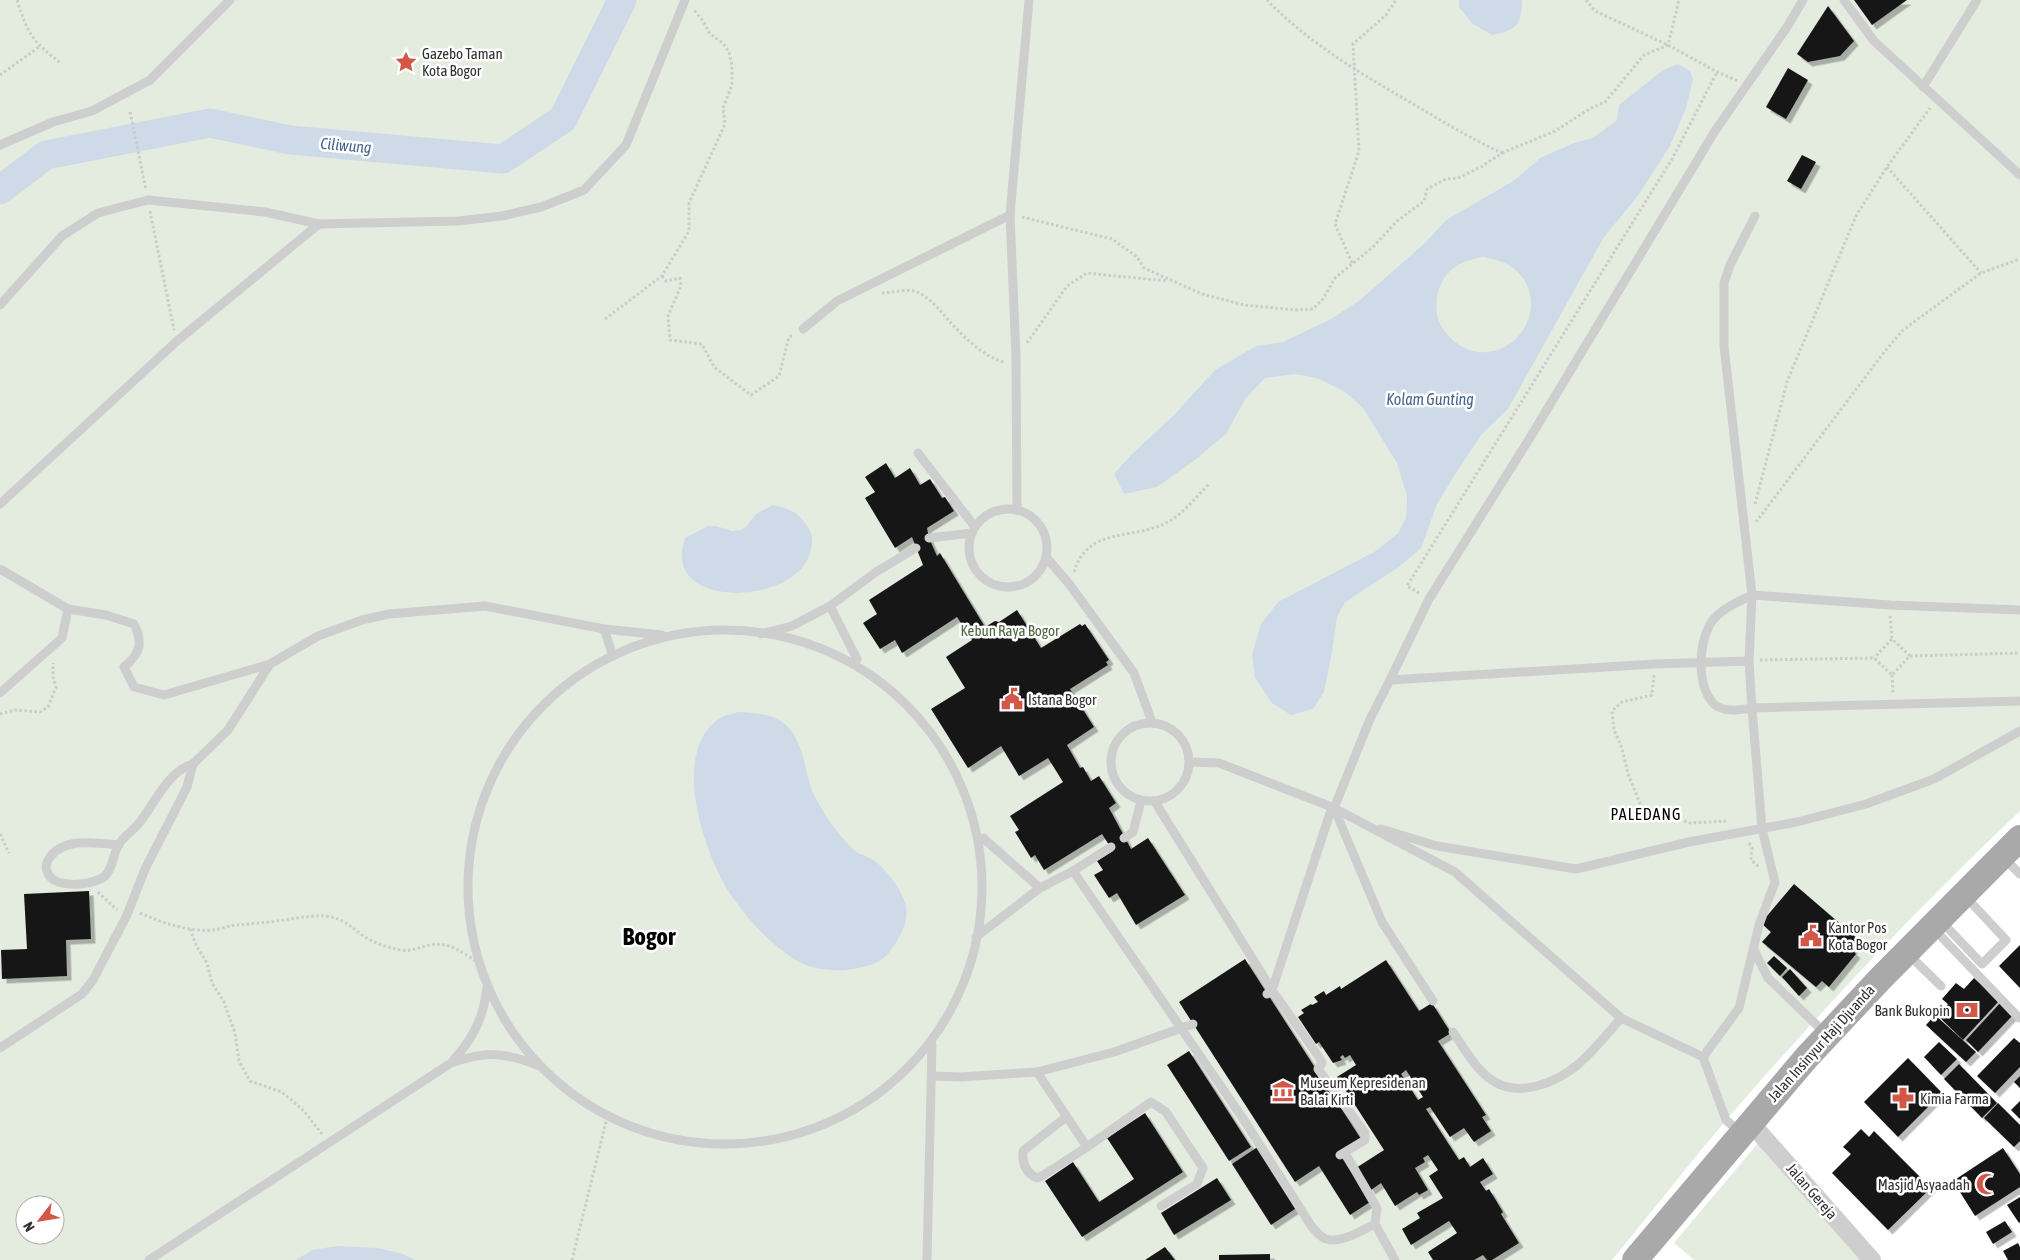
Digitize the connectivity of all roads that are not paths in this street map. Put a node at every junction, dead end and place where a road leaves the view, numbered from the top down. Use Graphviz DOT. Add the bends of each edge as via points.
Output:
graph roads {
  1 [pos="230,0"];
  2 [pos="685,0"];
  3 [pos="1029,0"];
  4 [pos="1803,0"];
  5 [pos="1844,0"];
  6 [pos="1977,0"];
  7 [pos="1923,87"];
  8 [pos="0,145"];
  9 [pos="2020,176"];
  10 [pos="1010,214"];
  11 [pos="1755,216"];
  12 [pos="319,224"];
  13 [pos="0,305"];
  14 [pos="803,329"];
  15 [pos="918,453"];
  16 [pos="0,504"];
  17 [pos="1017,510"];
  18 [pos="974,530"];
  19 [pos="929,538"];
  20 [pos="916,548"];
  21 [pos="1046,557"];
  22 [pos="0,569"];
  23 [pos="1752,594"];
  24 [pos="830,606"];
  25 [pos="68,609"];
  26 [pos="2020,610"];
  27 [pos="604,630"];
  28 [pos="665,636"];
  29 [pos="756,636"];
  30 [pos="609,659"];
  31 [pos="857,659"];
  32 [pos="1749,661"];
  33 [pos="1701,663"];
  34 [pos="270,664"];
  35 [pos="1390,680"];
  36 [pos="0,693"];
  37 [pos="2020,701"];
  38 [pos="1752,708"];
  39 [pos="1152,722"];
  40 [pos="2020,731"];
  41 [pos="1190,762"];
  42 [pos="193,764"];
  43 [pos="1141,801"];
  44 [pos="1154,802"];
  45 [pos="1333,807"];
  46 [pos="1361,822"];
  47 [pos="1762,829"];
  48 [pos="983,838"];
  49 [pos="1124,838"];
  50 [pos="119,845"];
  51 [pos="1111,847"];
  52 [pos="2014,856"];
  53 [pos="1072,870"];
  54 [pos="1040,888"];
  55 [pos="1964,894"];
  56 [pos="1935,922"];
  57 [pos="976,937"];
  58 [pos="1754,950"];
  59 [pos="1906,952"];
  60 [pos="1941,986"];
  61 [pos="487,988"];
  62 [pos="1270,992"];
  63 [pos="1433,1001"];
  64 [pos="1621,1018"];
  65 [pos="2019,1018"];
  66 [pos="1193,1024"];
  67 [pos="1182,1029"];
  68 [pos="1454,1032"];
  69 [pos="1828,1036"];
  70 [pos="932,1045"];
  71 [pos="0,1048"];
  72 [pos="1703,1057"];
  73 [pos="451,1063"];
  74 [pos="538,1065"];
  75 [pos="1037,1072"];
  76 [pos="932,1076"];
  77 [pos="1066,1117"];
  78 [pos="1746,1128"];
  79 [pos="1086,1147"];
  80 [pos="1162,1206"];
  81 [pos="1375,1224"];
  82 [pos="149,1260"];
  83 [pos="927,1260"];
  84 [pos="1395,1260"];
  85 [pos="1635,1260"];
  86 [pos="1872,1260"];
  1 -- 8 [label="lane" via="150,80 92,111 53,122"];
  2 -- 12 [label="lane" via="626,145 584,190 541,207 502,216 458,221"];
  3 -- 10 [label="lane"];
  4 -- 35 [label="lane" via="1715,131 1537,428 1429,599"];
  5 -- 7 [label="lane" via="1874,41"];
  6 -- 7 [label="lane"];
  7 -- 9 [label="lane"];
  10 -- 14 [label="lane" via="837,301"];
  10 -- 17 [label="lane" via="1016,356"];
  11 -- 23 [label="lane" via="1724,283 1724,346"];
  12 -- 13 [label="lane" via="265,212 148,200 98,213 62,236"];
  12 -- 16 [label="lane" via="177,341"];
  15 -- 18 [label="lane"];
  17 -- 18 [label="lane" via="994,512 983,518"];
  17 -- 21 [label="lane" via="1031,517 1041,528 1047,542"];
  18 -- 19 [label="lane"];
  18 -- 21 [label="lane" via="970,545 973,564 985,579 996,585 1022,585 1041,569"];
  20 -- 24 [label="lane"];
  21 -- 39 [label="lane" via="1134,673"];
  22 -- 25 [label="lane"];
  23 -- 26 [label="lane" via="1890,605"];
  23 -- 32 [label="lane"];
  23 -- 33 [label="lane" via="1727,608 1713,621 1706,633"];
  24 -- 29 [label="lane" via="792,626"];
  24 -- 31 [label="lane"];
  25 -- 34 [label="lane" via="106,615 134,624 140,646 124,667 134,687 164,695"];
  25 -- 36 [label="lane" via="62,638"];
  27 -- 28 [label="lane"];
  27 -- 30 [label="lane"];
  27 -- 34 [label="lane" via="485,606 388,614 318,636"];
  28 -- 29 [label="lane"];
  28 -- 30 [label="lane"];
  29 -- 31 [label="lane" via="795,641"];
  30 -- 61 [label="lane" via="558,694 522,728 498,763 481,799 470,844 466,886 470,930"];
  31 -- 48 [label="lane" via="884,676 919,712 960,778"];
  32 -- 33 [label="lane"];
  32 -- 38 [label="lane"];
  33 -- 35 [label="lane"];
  33 -- 38 [label="lane" via="1703,685 1714,704 1727,710"];
  34 -- 42 [label="lane" via="228,730"];
  35 -- 45 [label="lane"];
  37 -- 38 [label="lane"];
  38 -- 47 [label="lane"];
  39 -- 41 [label="lane" via="1168,726 1180,736"];
  39 -- 43 [label="lane" via="1128,729 1118,738 1111,756 1113,776 1119,787"];
  40 -- 47 [label="lane" via="1934,779 1866,804"];
  41 -- 44 [label="lane" via="1182,786 1165,799"];
  41 -- 45 [label="lane" via="1219,763"];
  42 -- 50 [label="lane" via="185,766 174,776 140,823"];
  42 -- 71 [label="lane" via="187,787 93,980 82,994"];
  43 -- 44 [label="lane"];
  43 -- 49 [label="lane" via="1133,832"];
  44 -- 62 [label="lane"];
  45 -- 46 [label="lane"];
  45 -- 62 [label="lane"];
  45 -- 63 [label="lane" via="1382,922"];
  46 -- 47 [label="lane" via="1437,846 1576,868"];
  46 -- 64 [label="lane" via="1455,872"];
  47 -- 58 [label="lane" via="1775,882 1760,921"];
  48 -- 54 [label="lane"];
  48 -- 57 [label="lane"];
  50 -- 50 [label="lane" via="90,843 66,846 54,852 47,861 46,870 49,876 62,882 76,886 88,883 105,876"];
  51 -- 53 [label="lane"];
  52 -- 55 [label="main road, Jalan Insinyur Haji Djuanda"];
  53 -- 54 [label="lane"];
  53 -- 67 [label="lane"];
  54 -- 57 [label="lane"];
  55 -- 56 [label="main road, Jalan Insinyur Haji Djuanda"];
  55 -- 56 [label="lane" via="2006,940 1982,964"];
  56 -- 59 [label="main road, Jalan Insinyur Haji Djuanda"];
  56 -- 65 [label="lane"];
  57 -- 70 [label="lane"];
  58 -- 69 [label="lane" via="1768,978"];
  58 -- 72 [label="lane" via="1739,1008"];
  59 -- 60 [label="lane"];
  59 -- 69 [label="main road, Jalan Insinyur Haji Djuanda"];
  61 -- 73 [label="lane" via="477,1029"];
  61 -- 74 [label="lane" via="516,1040"];
  62 -- 81 [label="lane" via="1319,1057 1322,1063 1318,1070 1365,1133 1365,1140 1342,1154 1377,1208"];
  64 -- 68 [label="lane" via="1576,1066 1553,1080 1530,1088 1496,1083 1482,1072"];
  64 -- 72 [label="lane"];
  66 -- 67 [label="lane"];
  67 -- 75 [label="lane" via="1114,1052"];
  67 -- 81 [label="lane" via="1246,1114 1312,1226 1325,1239 1332,1241"];
  69 -- 78 [label="main road, Jalan Insinyur Haji Djuanda"];
  70 -- 74 [label="lane" via="864,1101 821,1123 776,1138 721,1144 666,1136 607,1118 575,1099"];
  70 -- 76 [label="lane"];
  72 -- 78 [label="lane" via="1726,1120"];
  73 -- 74 [label="lane" via="494,1053"];
  73 -- 82 [label="lane"];
  75 -- 76 [label="lane"];
  75 -- 77 [label="lane"];
  76 -- 83 [label="lane"];
  77 -- 79 [label="lane"];
  77 -- 79 [label="lane" via="1024,1151 1025,1168 1037,1178"];
  78 -- 85 [label="main road, Jalan Insinyur Haji Djuanda"];
  78 -- 86 [label="street, Jalan Gereja"];
  79 -- 80 [label="lane" via="1151,1102 1166,1112 1203,1168 1197,1184"];
  81 -- 84 [label="lane"];
}
